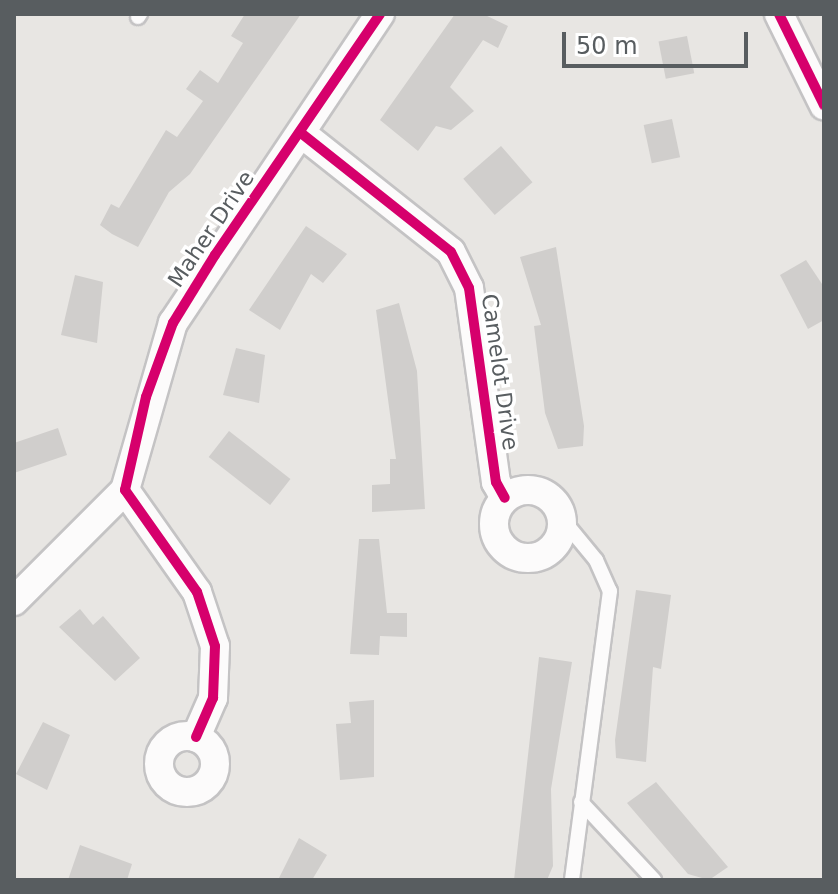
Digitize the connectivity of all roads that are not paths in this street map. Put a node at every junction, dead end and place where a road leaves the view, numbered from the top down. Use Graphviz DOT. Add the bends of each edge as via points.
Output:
graph roads {
  1 [pos="380,14"];
  2 [pos="779,14"];
  3 [pos="824,105"];
  4 [pos="301,133"];
  5 [pos="125,490"];
  6 [pos="505,498"];
  7 [pos="563,520"];
  8 [pos="14,601"];
  9 [pos="196,737"];
  10 [pos="581,802"];
  11 [pos="572,880"];
  12 [pos="654,880"];
  1 -- 4 [label="street, Maher Drive"];
  2 -- 3 [label="street"];
  4 -- 5 [label="street, Maher Drive" via="173,323"];
  4 -- 6 [label="street, Camelot Drive" via="451,252 469,288 496,482"];
  5 -- 8 [label="street"];
  5 -- 9 [label="street" via="197,592 215,646 213,698"];
  6 -- 7 [label="street" via="534,489 558,506"];
  6 -- 7 [label="street, Camelot Drive" via="494,530 515,556 549,551"];
  7 -- 10 [label="lane" via="596,560 610,591"];
  10 -- 11 [label="lane"];
  10 -- 12 [label="lane"];
}
